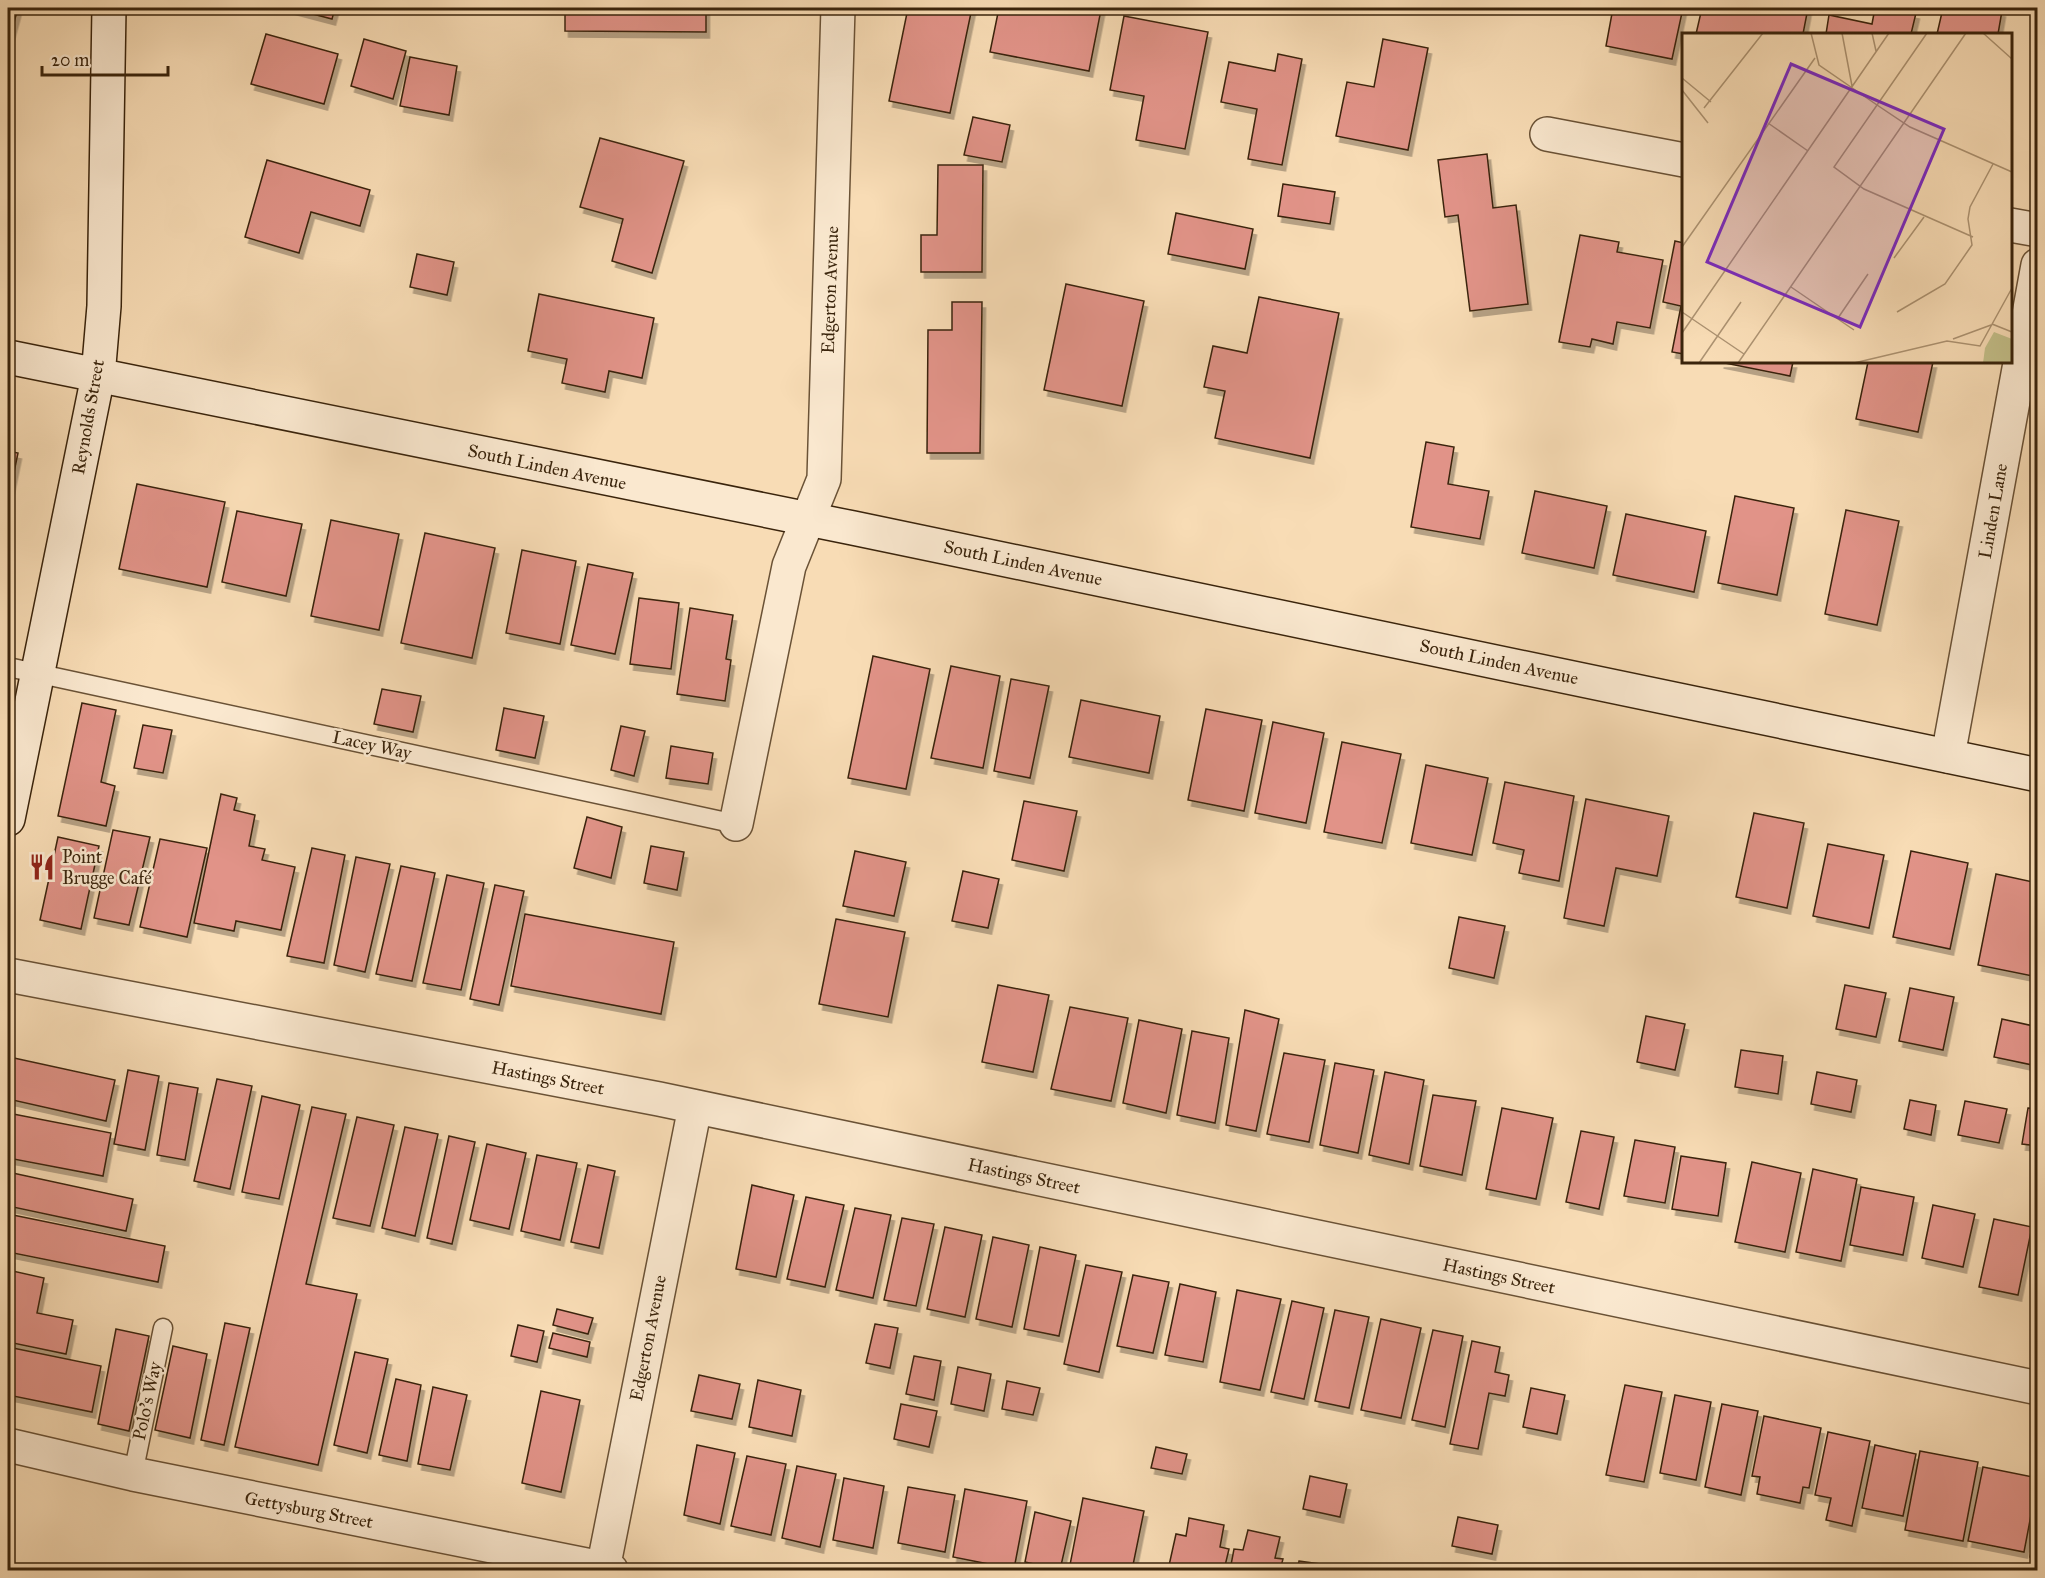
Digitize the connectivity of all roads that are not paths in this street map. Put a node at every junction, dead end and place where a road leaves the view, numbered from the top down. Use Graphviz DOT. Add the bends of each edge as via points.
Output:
graph roads {
  1 [pos="109,8"];
  2 [pos="838,8"];
  3 [pos="1547,134"];
  4 [pos="1682,160"];
  5 [pos="2012,225"];
  6 [pos="2037,230"];
  7 [pos="2037,265"];
  8 [pos="8,357"];
  9 [pos="98,376"];
  10 [pos="808,520"];
  11 [pos="23,670"];
  12 [pos="1948,756"];
  13 [pos="2037,775"];
  14 [pos="8,819"];
  15 [pos="736,824"];
  16 [pos="8,975"];
  17 [pos="695,1107"];
  18 [pos="163,1328"];
  19 [pos="2037,1388"];
  20 [pos="8,1445"];
  21 [pos="133,1474"];
  22 [pos="607,1570"];
  1 -- 9 [label="street, Reynolds Street" via="104,306"];
  2 -- 10 [label="street, Edgerton Avenue" via="824,479"];
  3 -- 4 [label="street"];
  5 -- 6 [label="street"];
  7 -- 12 [label="street, Linden Lane"];
  8 -- 9 [label="street, South Linden Avenue"];
  9 -- 10 [label="street, South Linden Avenue"];
  9 -- 11 [label="street, Reynolds Street"];
  10 -- 12 [label="street, South Linden Avenue"];
  10 -- 15 [label="street, Edgerton Avenue" via="789,566"];
  11 -- 14 [label="street, Reynolds Street"];
  11 -- 15 [label="lane, Lacey Way"];
  12 -- 13 [label="street, South Linden Avenue"];
  16 -- 17 [label="street, Hastings Street"];
  17 -- 19 [label="street, Hastings Street"];
  17 -- 22 [label="street, Edgerton Avenue"];
  18 -- 21 [label="lane, Polo’s Way"];
  20 -- 21 [label="street, Gettysburg Street"];
  21 -- 22 [label="street, Gettysburg Street"];
}
